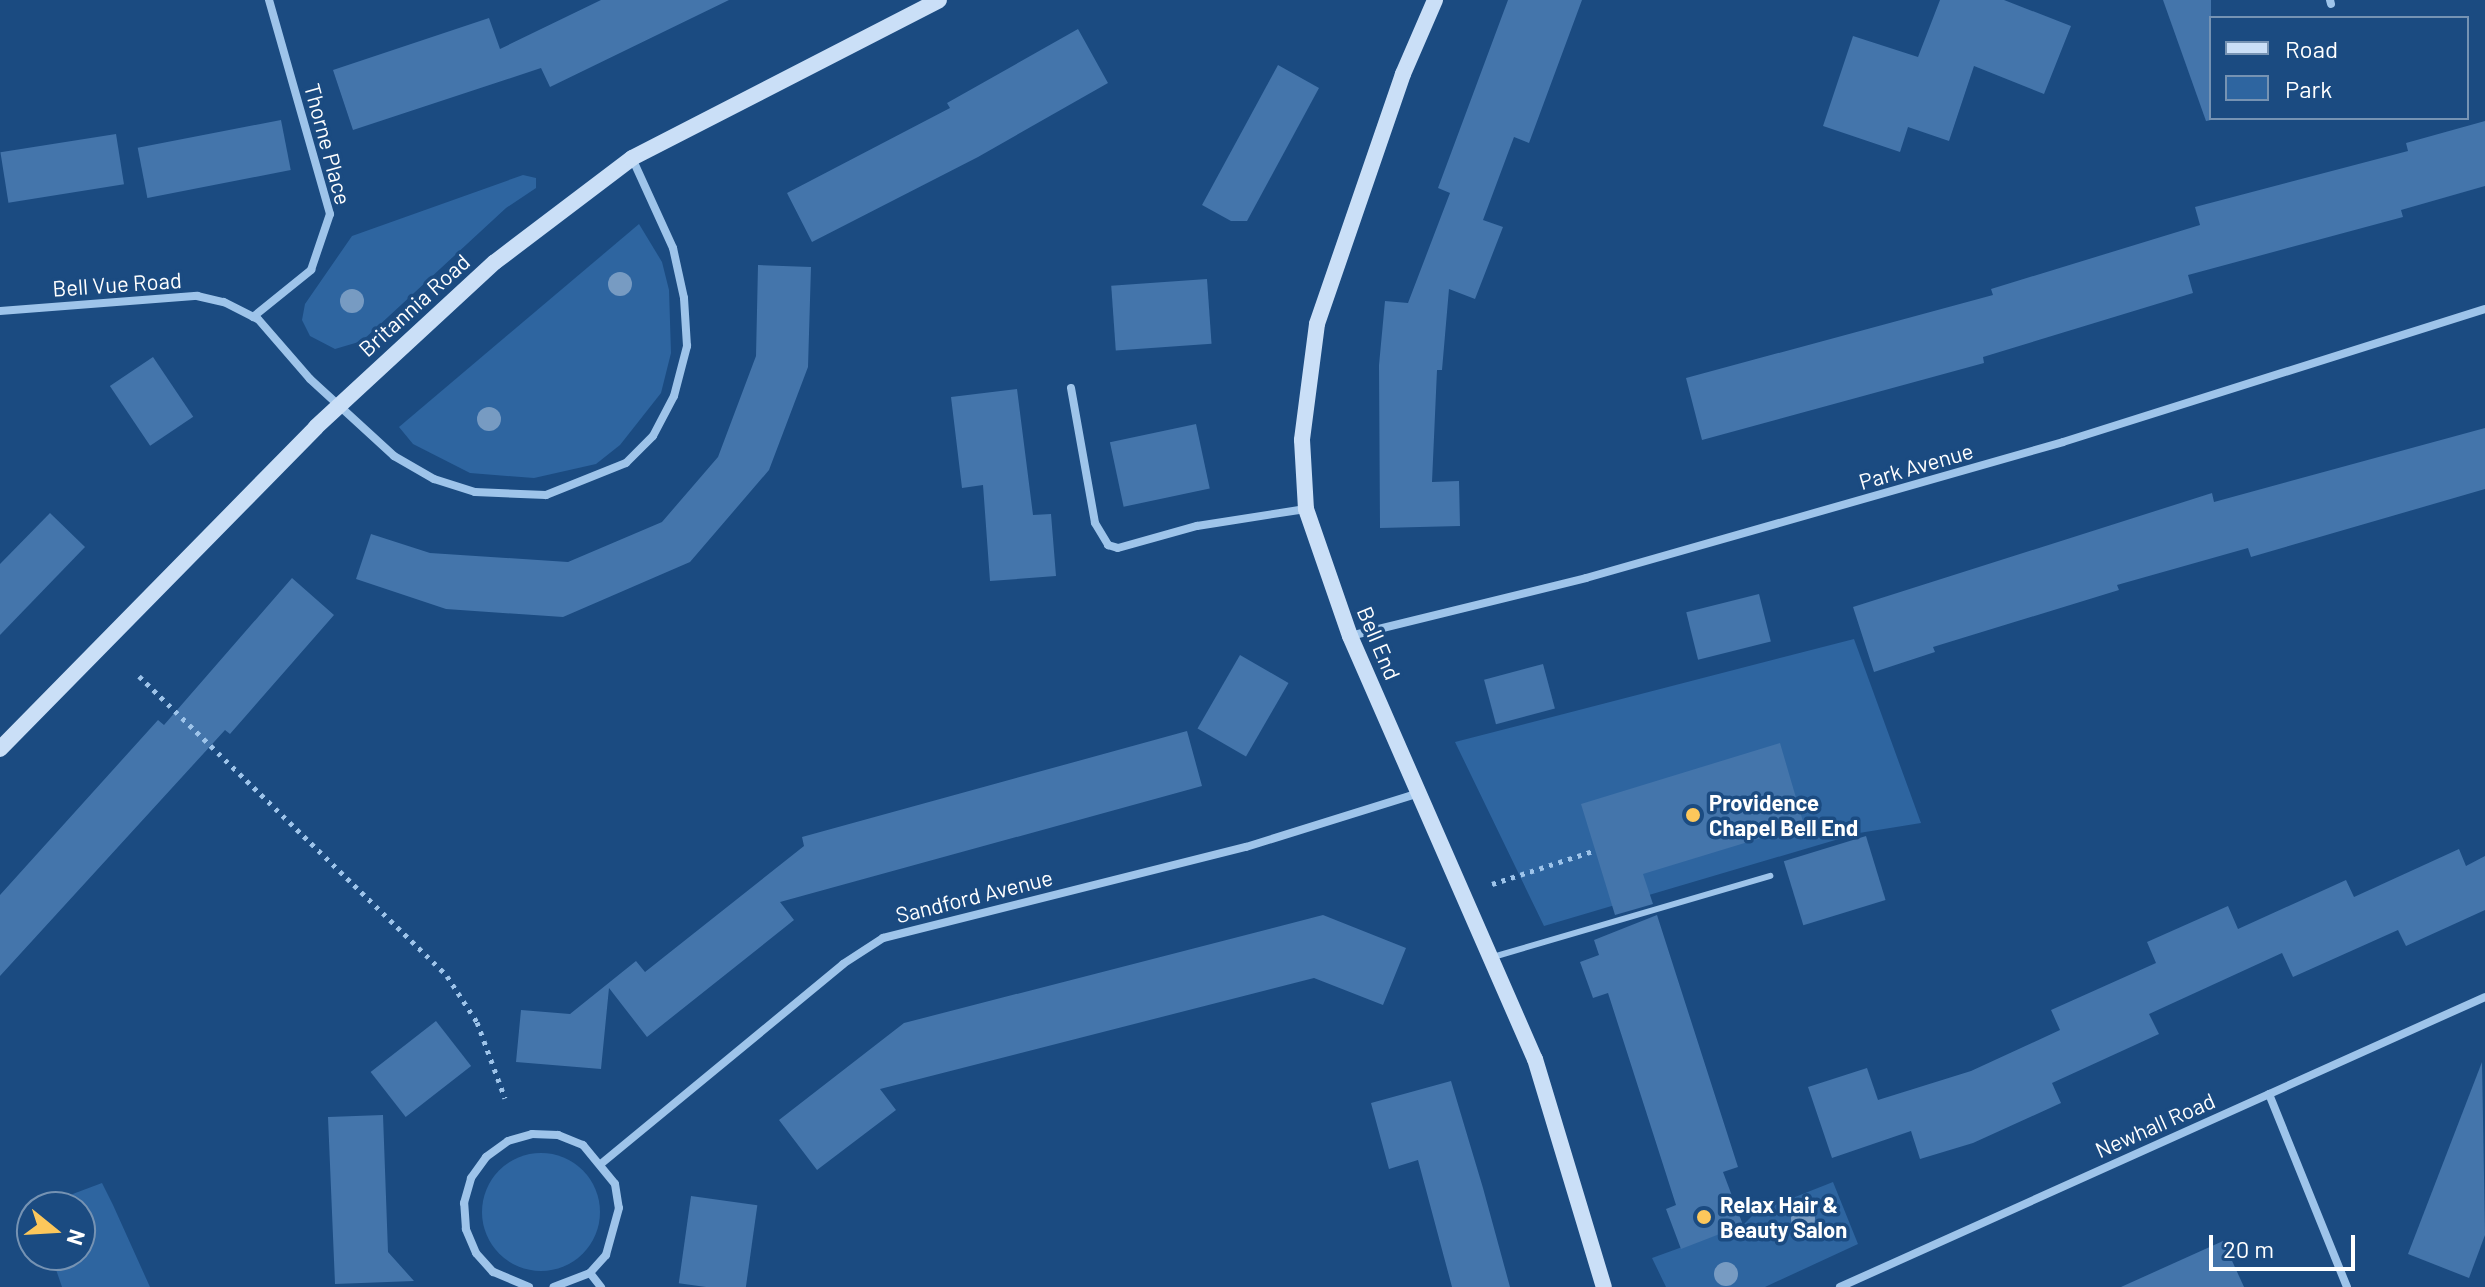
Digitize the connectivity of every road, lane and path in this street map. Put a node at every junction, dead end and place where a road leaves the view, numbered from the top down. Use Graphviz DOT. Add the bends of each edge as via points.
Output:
graph roads {
  1 [pos="269,0"];
  2 [pos="939,0"];
  3 [pos="1435,0"];
  4 [pos="632,158"];
  5 [pos="2485,309"];
  6 [pos="0,311"];
  7 [pos="253,317"];
  8 [pos="1071,388"];
  9 [pos="340,403"];
  10 [pos="1306,509"];
  11 [pos="1350,636"];
  12 [pos="139,676"];
  13 [pos="0,749"];
  14 [pos="1421,792"];
  15 [pos="1596,850"];
  16 [pos="1770,876"];
  17 [pos="1464,894"];
  18 [pos="1492,958"];
  19 [pos="2485,997"];
  20 [pos="2269,1094"];
  21 [pos="505,1098"];
  22 [pos="602,1163"];
  23 [pos="590,1273"];
  24 [pos="529,1287"];
  25 [pos="554,1287"];
  26 [pos="601,1287"];
  27 [pos="1604,1287"];
  28 [pos="1840,1287"];
  29 [pos="2347,1287"];
  1 -- 7 [label="street, Thorne Place" via="330,214 311,270"];
  2 -- 4 [label="street, Britannia Road"];
  3 -- 10 [label="street, Bell End" via="1403,74 1317,324 1302,440"];
  4 -- 9 [label="street, Britannia Road" via="495,262"];
  4 -- 9 [label="street, Bell Vue Road" via="673,248 687,346 674,396 653,436 626,463 546,495 475,492 434,479 394,456"];
  5 -- 11 [label="street, Park Avenue" via="2063,442 1586,578"];
  6 -- 7 [label="street, Bell Vue Road" via="197,296"];
  7 -- 9 [label="street, Bell Vue Road" via="310,379"];
  8 -- 10 [label="street" via="1095,523 1108,545 1118,548 1197,526"];
  9 -- 13 [label="street, Britannia Road"];
  10 -- 11 [label="street, Bell End"];
  11 -- 14 [label="street, Bell End"];
  12 -- 21 [label="path" via="447,976 477,1022"];
  14 -- 17 [label="street, Bell End"];
  14 -- 22 [label="street, Sandford Avenue" via="1246,847 883,938 843,964"];
  15 -- 17 [label="path"];
  16 -- 18 [label="lane"];
  17 -- 18 [label="street, Bell End"];
  18 -- 27 [label="street, Bell End" via="1535,1059"];
  19 -- 20 [label="street, Newhall Road"];
  20 -- 28 [label="street, Newhall Road"];
  20 -- 29 [label="street"];
  22 -- 23 [label="street" via="615,1184 619,1208 606,1255"];
  22 -- 24 [label="street" via="571,1140 532,1134 508,1141 486,1157 471,1178 464,1203 466,1229 476,1253 493,1272"];
  23 -- 25 [label="street"];
  23 -- 26 [label="street"];
}
